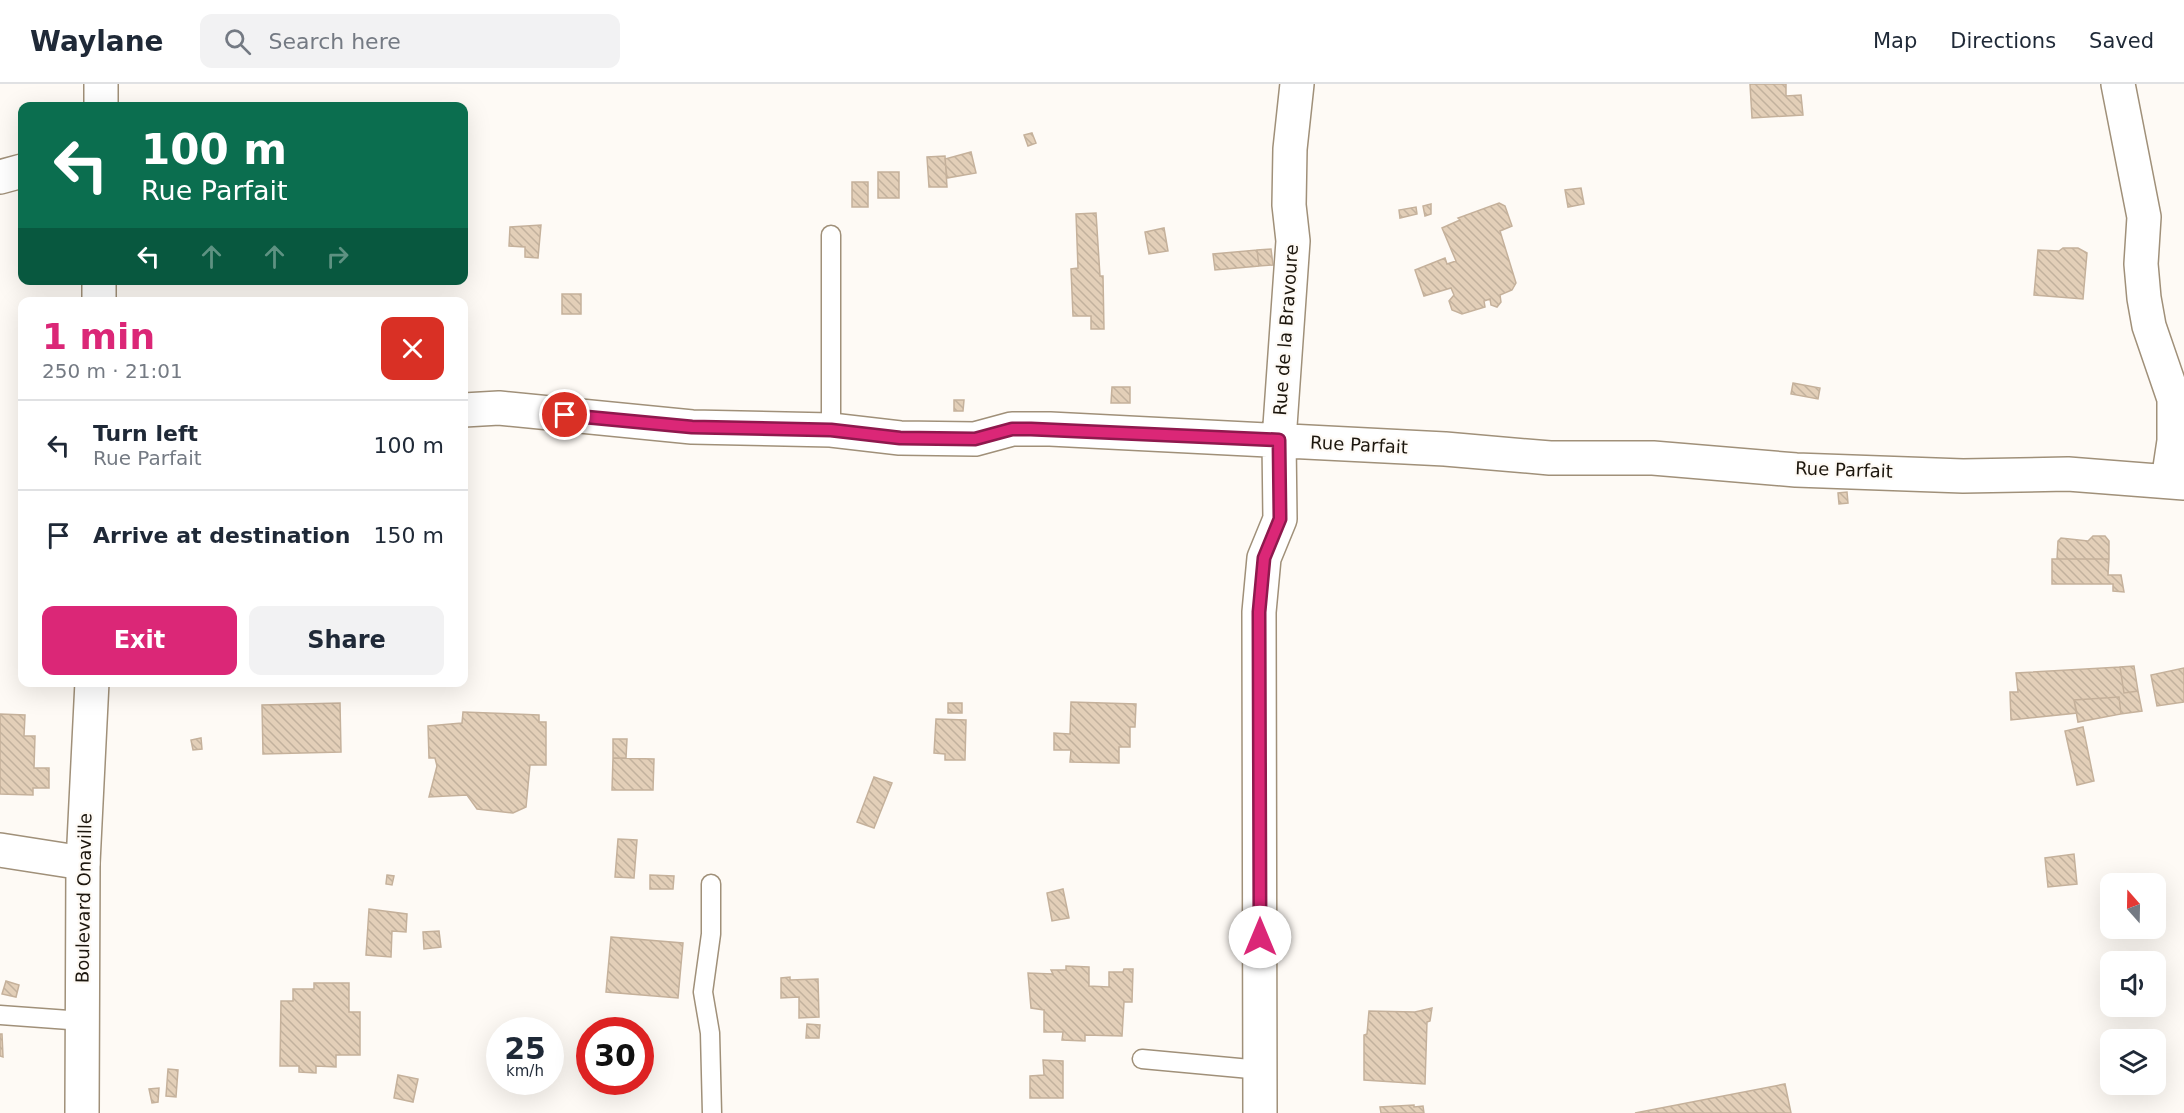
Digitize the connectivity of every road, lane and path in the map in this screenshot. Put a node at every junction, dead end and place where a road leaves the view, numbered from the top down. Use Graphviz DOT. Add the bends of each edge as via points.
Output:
graph roads {
  1 [pos="101,84"];
  2 [pos="1297,84"];
  3 [pos="2118,84"];
  4 [pos="101,102"];
  5 [pos="18,172"];
  6 [pos="0,177"];
  7 [pos="831,235"];
  8 [pos="468,410"];
  9 [pos="831,430"];
  10 [pos="1279,440"];
  11 [pos="2176,482"];
  12 [pos="92,687"];
  13 [pos="0,850"];
  14 [pos="83,863"];
  15 [pos="711,884"];
  16 [pos="0,1015"];
  17 [pos="83,1021"];
  18 [pos="1142,1059"];
  19 [pos="1261,1070"];
  20 [pos="82,1113"];
  21 [pos="712,1113"];
  22 [pos="1260,1113"];
  1 -- 4 [label="street"];
  2 -- 10 [label="street, Rue de la Bravoure" via="1290,149 1293,241"];
  3 -- 11 [label="street" via="2144,217 2141,264 2145,307 2174,399"];
  5 -- 6 [label="street"];
  7 -- 9 [label="lane"];
  8 -- 9 [label="street, Rue Parfait" via="499,408 692,427"];
  9 -- 10 [label="street, Rue Parfait" via="900,438 975,439 1012,429 1031,429"];
  10 -- 11 [label="street, Rue Parfait" via="1550,458 1674,459 1796,470 1963,476 2068,474"];
  10 -- 19 [label="street, Rue de la Bravoure" via="1280,519 1264,558 1259,612"];
  12 -- 14 [label="street, Boulevard Onaville"];
  13 -- 14 [label="street"];
  14 -- 17 [label="street, Boulevard Onaville"];
  15 -- 21 [label="lane" via="711,934 703,992 710,1033"];
  16 -- 17 [label="lane"];
  17 -- 20 [label="street, Boulevard Onaville"];
  18 -- 19 [label="lane"];
  19 -- 22 [label="street, Rue de la Bravoure"];
}
